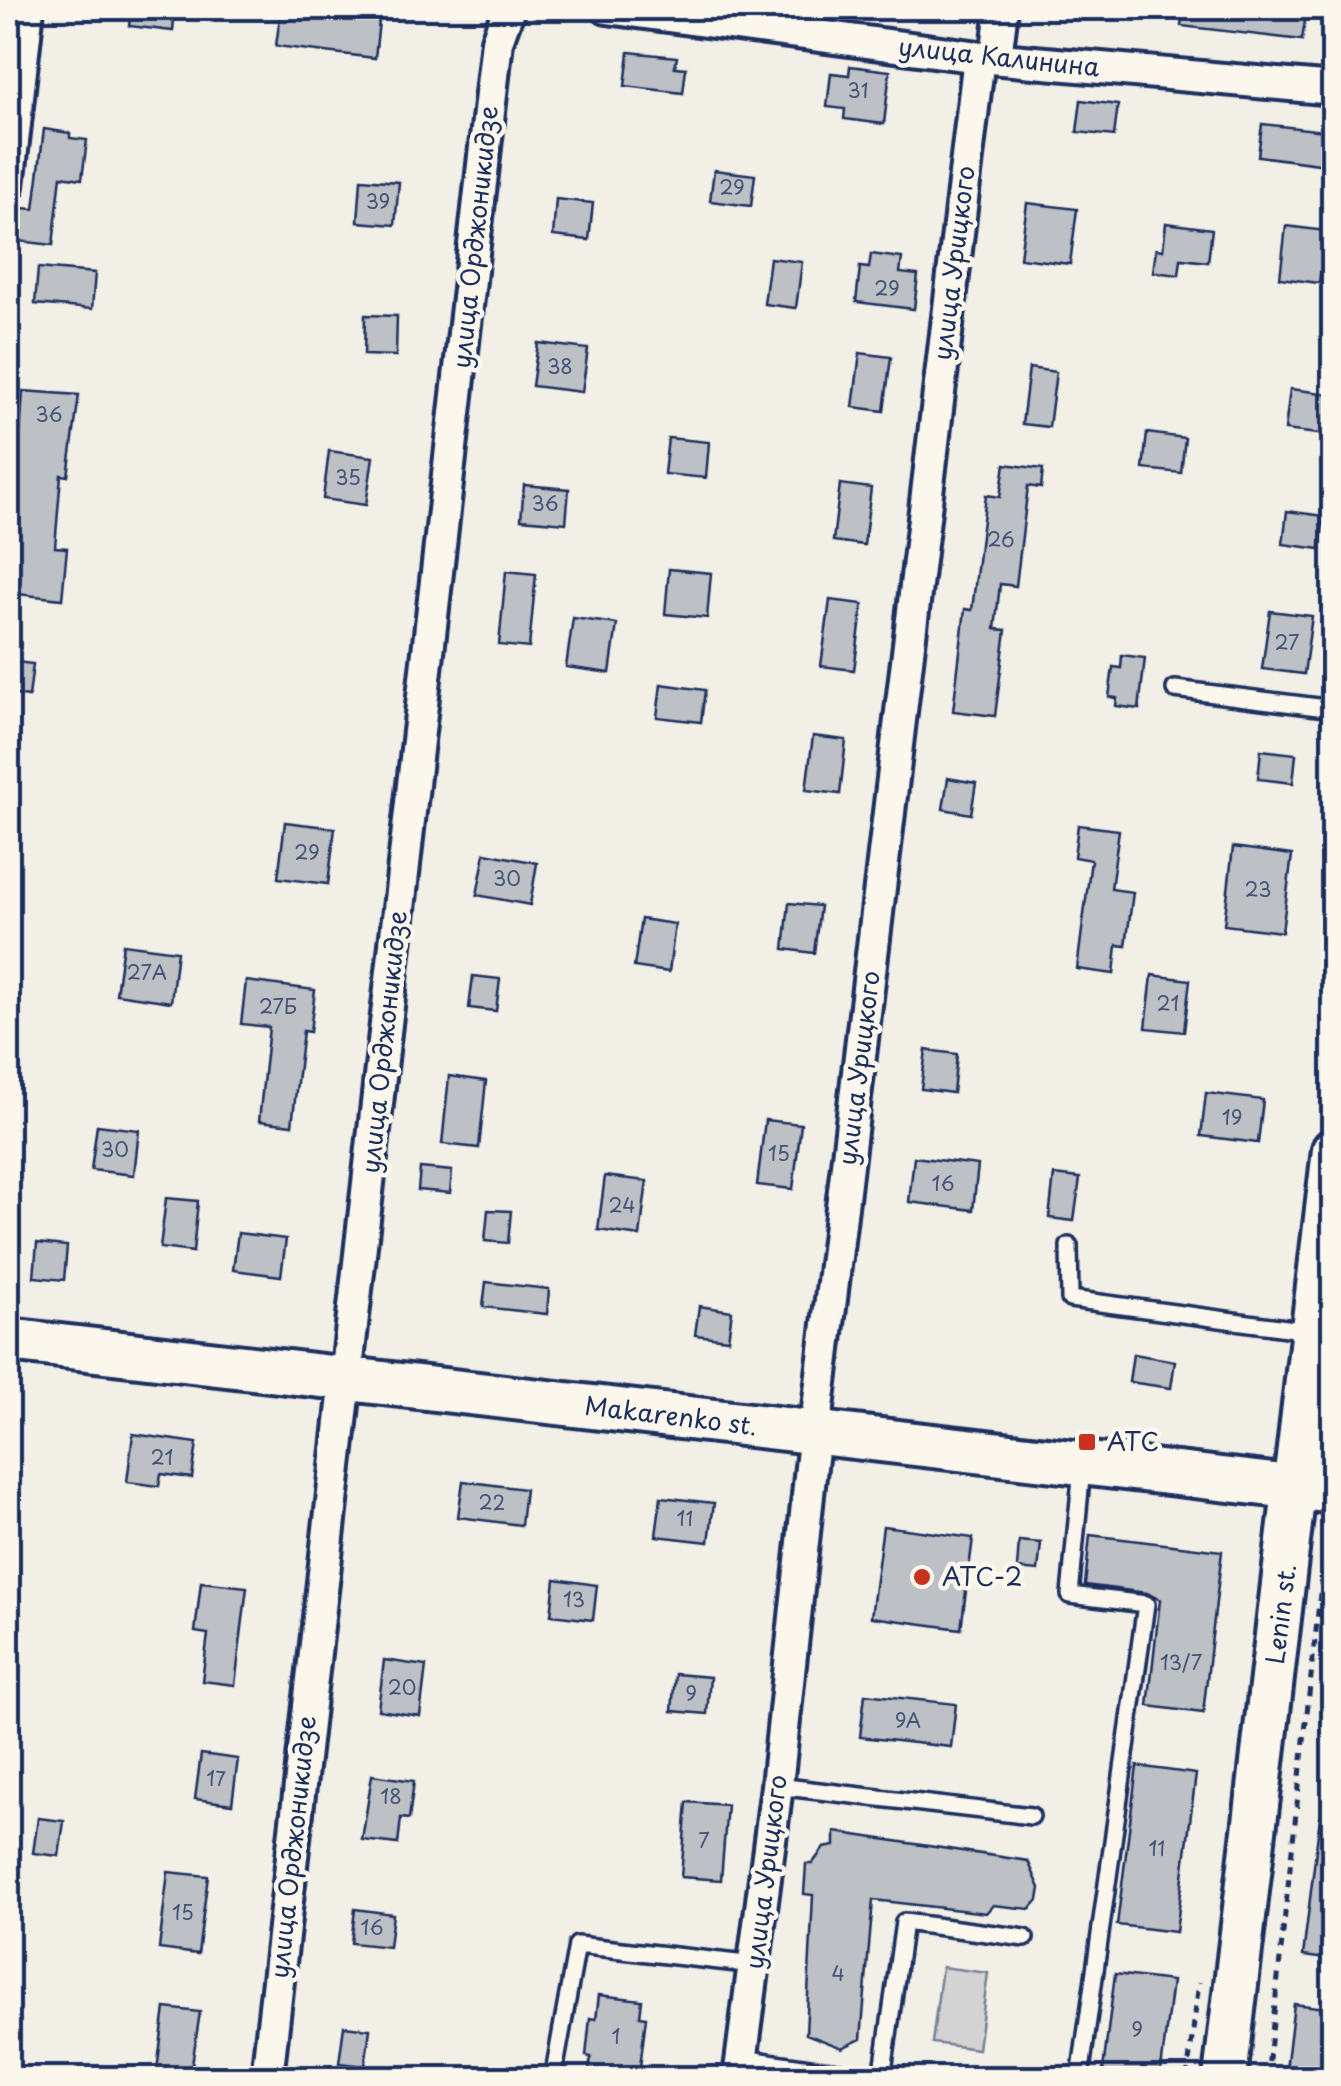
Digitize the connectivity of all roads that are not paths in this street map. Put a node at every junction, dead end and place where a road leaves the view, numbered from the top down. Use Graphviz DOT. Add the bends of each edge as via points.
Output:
graph roads {
  1 [pos="28,8"];
  2 [pos="509,8"];
  3 [pos="606,8"];
  4 [pos="1002,8"];
  5 [pos="987,57"];
  6 [pos="1334,89"];
  7 [pos="8,186"];
  8 [pos="1175,689"];
  9 [pos="1334,709"];
  10 [pos="1334,1150"];
  11 [pos="1069,1246"];
  12 [pos="1313,1332"];
  13 [pos="8,1340"];
  14 [pos="346,1376"];
  15 [pos="816,1434"];
  16 [pos="1083,1464"];
  17 [pos="1319,1503"];
  18 [pos="777,1786"];
  19 [pos="1031,1816"];
  20 [pos="1026,1938"];
  21 [pos="755,1965"];
  22 [pos="741,2068"];
  23 [pos="266,2078"];
  24 [pos="554,2078"];
  25 [pos="880,2078"];
  26 [pos="1080,2078"];
  27 [pos="1225,2078"];
  1 -- 7 [label="street"];
  2 -- 14 [label="street, улица Орджоникидзе" via="497,41"];
  3 -- 5 [label="street, улица Калинина"];
  4 -- 5 [label="street, улица Урицкого"];
  5 -- 6 [label="street, улица Калинина"];
  5 -- 15 [label="street, улица Урицкого"];
  8 -- 9 [label="lane"];
  10 -- 12 [label="main road, Lenin st."];
  11 -- 12 [label="lane" via="1070,1299"];
  12 -- 17 [label="main road, Lenin st."];
  13 -- 14 [label="main road, Makarenko st."];
  14 -- 15 [label="main road, Makarenko st."];
  14 -- 23 [label="street, улица Орджоникидзе"];
  15 -- 16 [label="main road, Makarenko st."];
  15 -- 18 [label="street, улица Урицкого"];
  16 -- 17 [label="main road, Makarenko st."];
  16 -- 26 [label="lane" via="1070,1594 1146,1604"];
  17 -- 27 [label="main road, Lenin st."];
  18 -- 19 [label="lane"];
  18 -- 21 [label="street, улица Урицкого"];
  20 -- 25 [label="lane" via="904,1922"];
  21 -- 22 [label="street, улица Урицкого"];
  21 -- 24 [label="lane" via="576,1944"];
  22 -- 25 [label="lane"];
}
